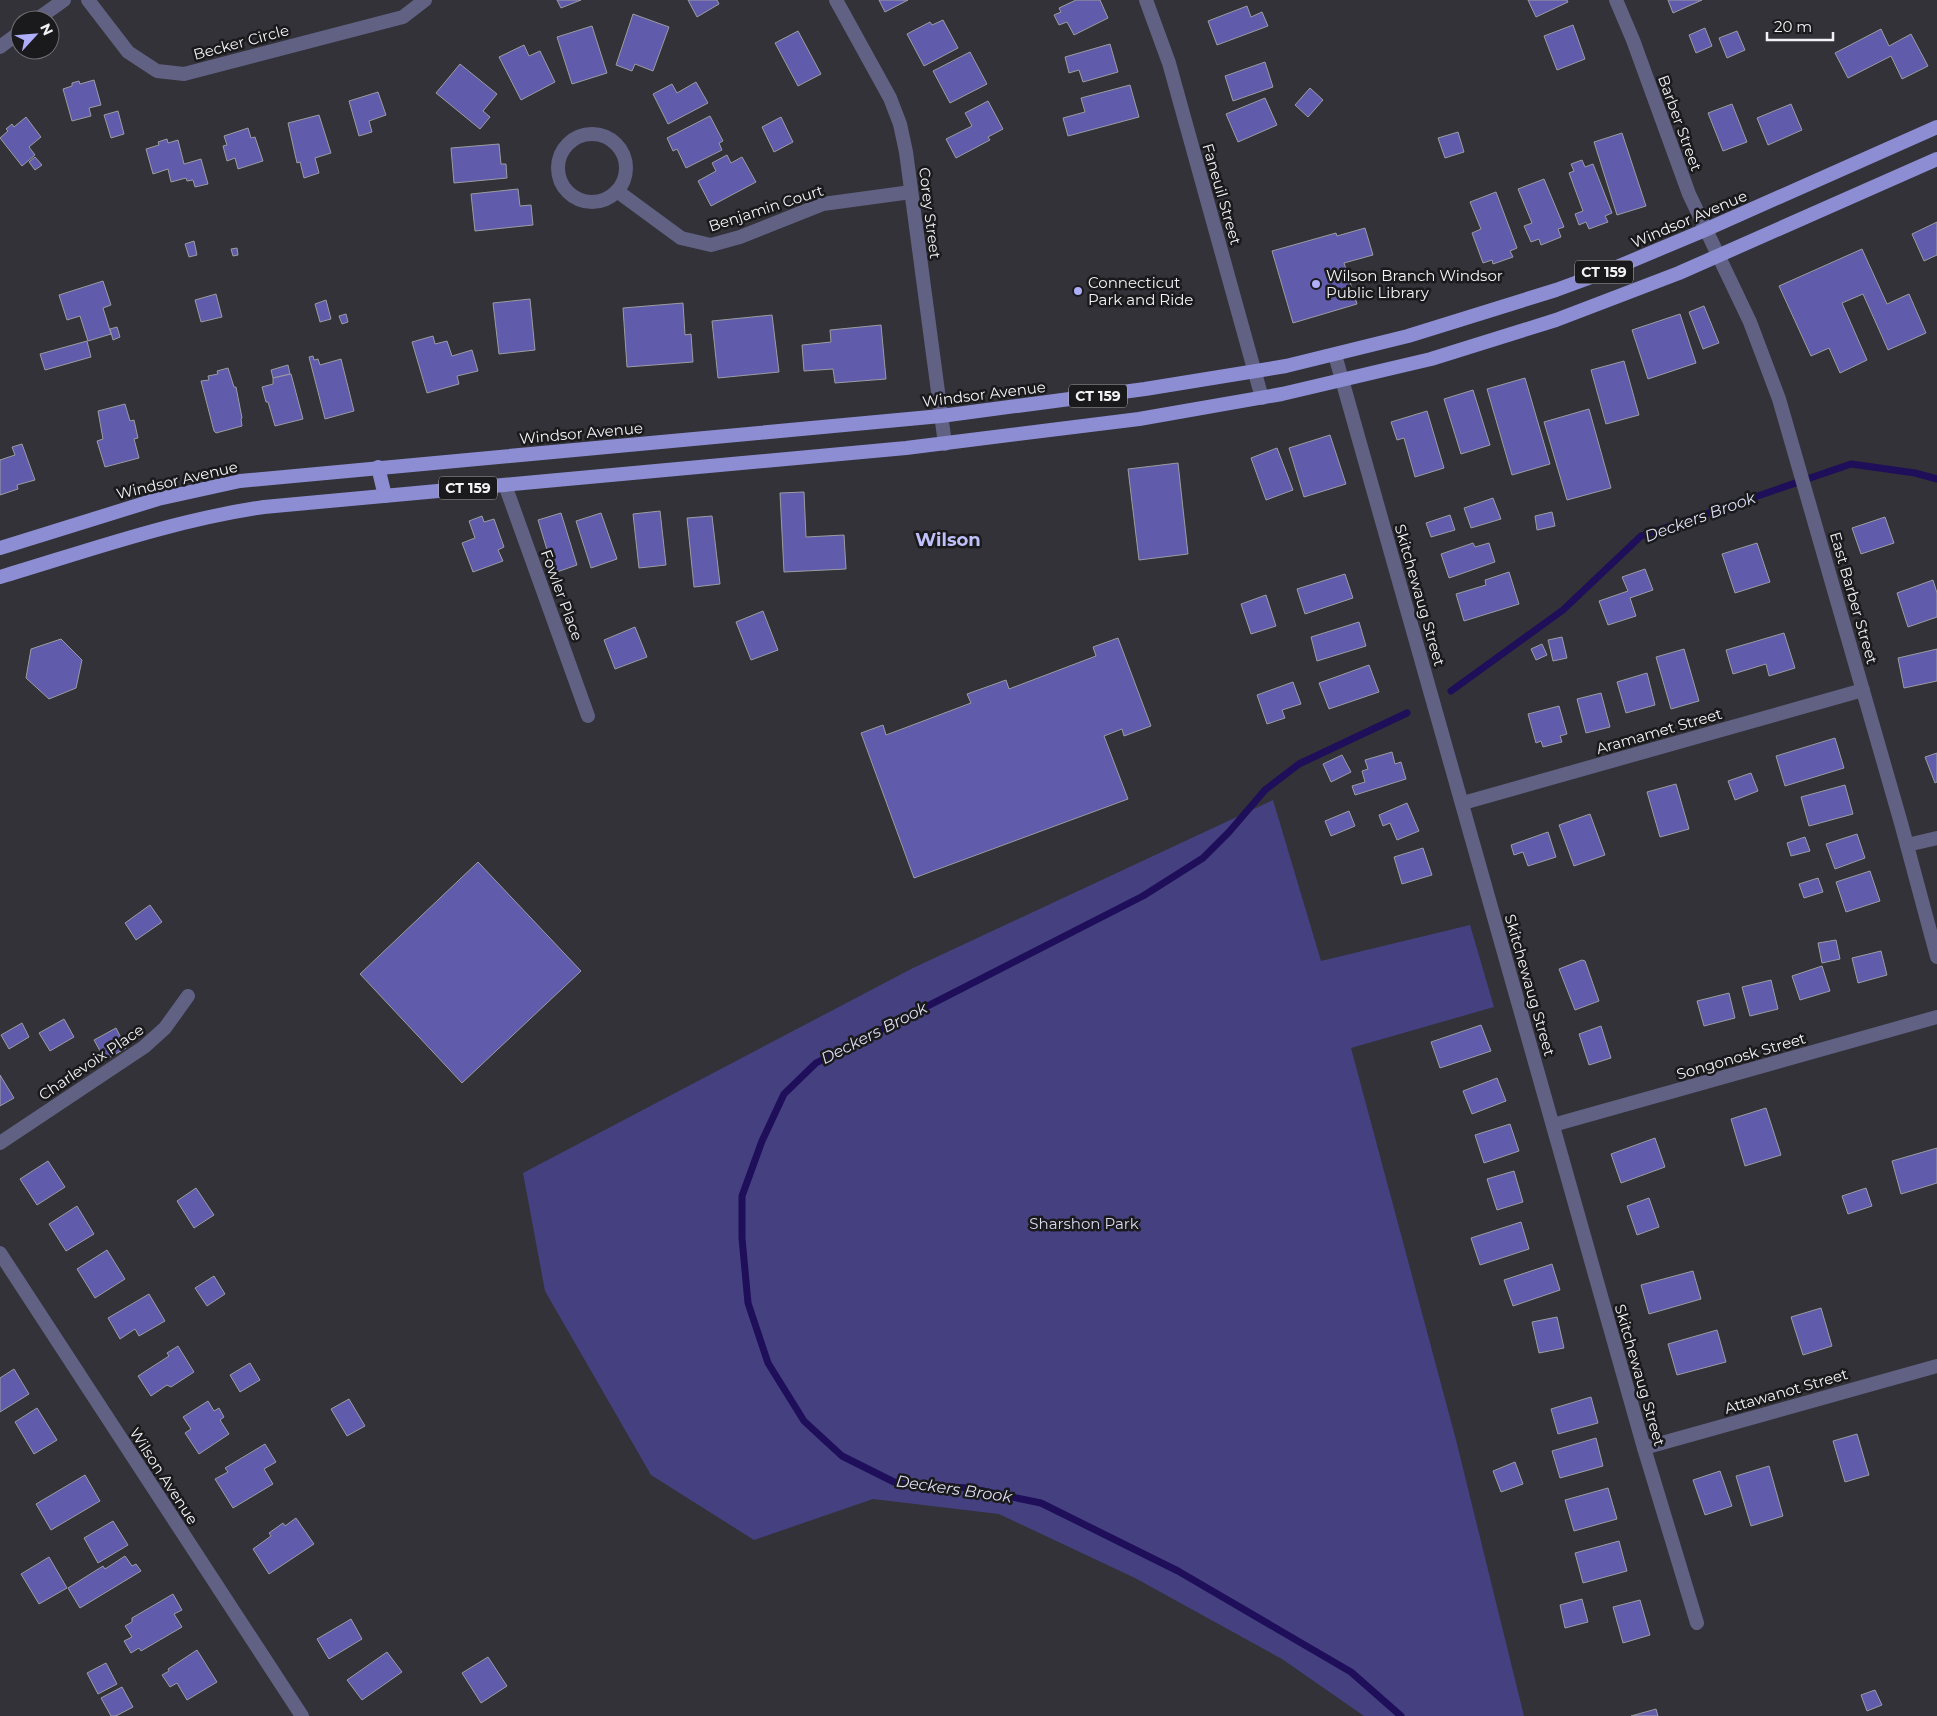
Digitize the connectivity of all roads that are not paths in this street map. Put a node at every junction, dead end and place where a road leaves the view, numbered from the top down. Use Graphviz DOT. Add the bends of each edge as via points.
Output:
graph roads {
  1 [pos="64,0"];
  2 [pos="88,0"];
  3 [pos="425,0"];
  4 [pos="836,0"];
  5 [pos="1146,0"];
  6 [pos="1616,0"];
  7 [pos="50,10"];
  8 [pos="1937,127"];
  9 [pos="1937,159"];
  10 [pos="618,191"];
  11 [pos="911,192"];
  12 [pos="1705,230"];
  13 [pos="1718,256"];
  14 [pos="1336,355"];
  15 [pos="1255,372"];
  16 [pos="1342,381"];
  17 [pos="1262,398"];
  18 [pos="941,416"];
  19 [pos="945,444"];
  20 [pos="378,467"];
  21 [pos="505,485"];
  22 [pos="386,496"];
  23 [pos="0,548"];
  24 [pos="0,577"];
  25 [pos="1863,690"];
  26 [pos="588,716"];
  27 [pos="1463,803"];
  28 [pos="1937,838"];
  29 [pos="1907,845"];
  30 [pos="1937,957"];
  31 [pos="188,996"];
  32 [pos="1937,1017"];
  33 [pos="1553,1125"];
  34 [pos="0,1143"];
  35 [pos="0,1253"];
  36 [pos="1937,1366"];
  37 [pos="1644,1448"];
  38 [pos="1697,1623"];
  39 [pos="302,1716"];
  1 -- 7 [label="street"];
  2 -- 3 [label="street, Becker Circle" via="128,52 157,71 184,74 403,16"];
  4 -- 11 [label="street, Corey Street" via="890,98 900,124"];
  5 -- 15 [label="street, Faneuil Street" via="1169,63"];
  6 -- 12 [label="street, Barber Street"];
  8 -- 12 [label="main road, Windsor Avenue / CT 159"];
  9 -- 13 [label="main road, CT 159"];
  10 -- 10 [label="street" via="626,166 623,153 615,142 603,135 590,133 577,136 566,144 559,156 557,169 569,193 580,200 594,202"];
  10 -- 11 [label="street, Benjamin Court" via="681,238 710,245 740,237 824,204"];
  11 -- 18 [label="street, Corey Street"];
  12 -- 13 [label="street, Barber Street"];
  12 -- 14 [label="main road, Windsor Avenue / CT 159" via="1556,290"];
  13 -- 16 [label="main road, CT 159" via="1556,320 1431,359"];
  13 -- 25 [label="street, East Barber Street" via="1770,372"];
  14 -- 15 [label="main road, Windsor Avenue / CT 159"];
  14 -- 16 [label="street, Skitchewaug Street"];
  15 -- 17 [label="street, Faneuil Street"];
  15 -- 18 [label="main road, Windsor Avenue / CT 159" via="1088,398"];
  16 -- 17 [label="main road, CT 159"];
  16 -- 27 [label="street, Skitchewaug Street"];
  17 -- 19 [label="main road, CT 159" via="1139,419"];
  18 -- 19 [label="street, Corey Street"];
  18 -- 20 [label="main road, Windsor Avenue / CT 159"];
  19 -- 21 [label="main road, CT 159"];
  20 -- 22 [label="main road"];
  20 -- 23 [label="main road, Windsor Avenue / CT 159" via="275,477 201,489 158,499"];
  21 -- 22 [label="main road, CT 159"];
  21 -- 26 [label="street, Fowler Place"];
  22 -- 24 [label="main road, CT 159" via="264,507 203,518"];
  25 -- 27 [label="street, Aramamet Street"];
  25 -- 29 [label="street, East Barber Street"];
  27 -- 33 [label="street, Skitchewaug Street"];
  28 -- 29 [label="street"];
  29 -- 30 [label="street, East Barber Street"];
  31 -- 34 [label="street, Charlevoix Place" via="169,1023 144,1047"];
  32 -- 33 [label="street, Songonosk Street"];
  33 -- 37 [label="street, Skitchewaug Street"];
  35 -- 39 [label="street, Wilson Avenue"];
  36 -- 37 [label="street, Attawanot Street"];
  37 -- 38 [label="street, Skitchewaug Street"];
}
